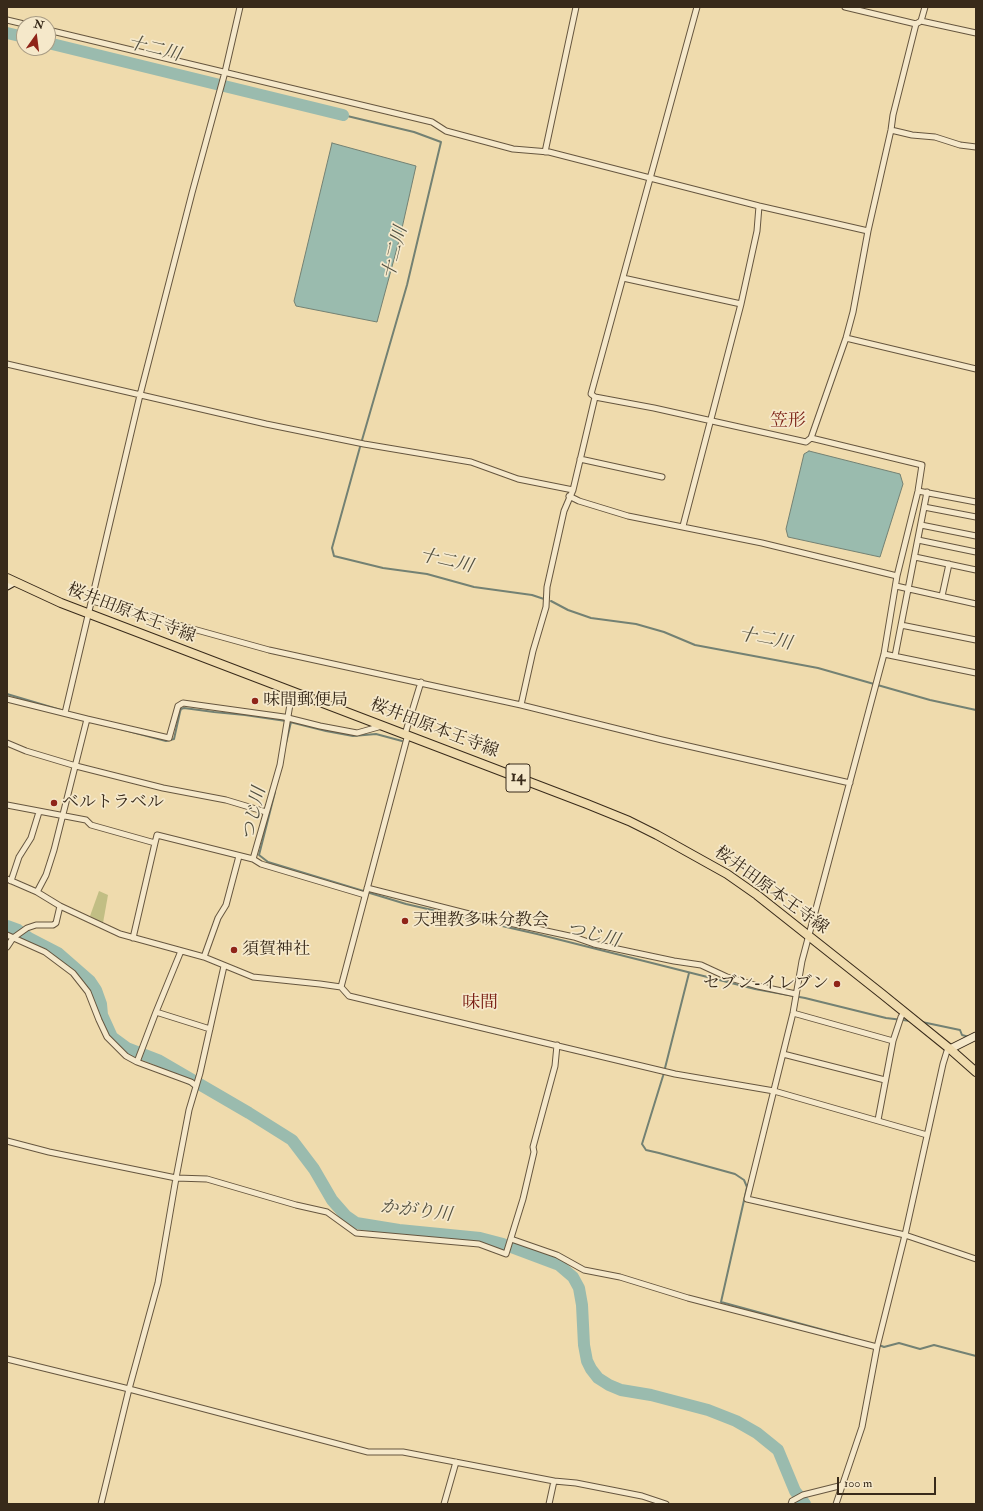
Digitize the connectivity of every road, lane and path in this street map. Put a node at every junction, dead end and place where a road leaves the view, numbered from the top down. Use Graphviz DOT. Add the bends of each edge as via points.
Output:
graph roads {
  1 [pos="240,7"];
  2 [pos="576,7"];
  3 [pos="697,7"];
  4 [pos="845,7"];
  5 [pos="925,7"];
  6 [pos="919,23"];
  7 [pos="56,32"];
  8 [pos="976,33"];
  9 [pos="225,72"];
  10 [pos="891,130"];
  11 [pos="976,147"];
  12 [pos="545,152"];
  13 [pos="650,178"];
  14 [pos="760,206"];
  15 [pos="868,231"];
  16 [pos="623,278"];
  17 [pos="741,304"];
  18 [pos="846,338"];
  19 [pos="7,364"];
  20 [pos="976,369"];
  21 [pos="140,395"];
  22 [pos="595,397"];
  23 [pos="711,421"];
  24 [pos="811,438"];
  25 [pos="580,459"];
  26 [pos="662,477"];
  27 [pos="573,490"];
  28 [pos="918,491"];
  29 [pos="927,492"];
  30 [pos="570,496"];
  31 [pos="976,502"];
  32 [pos="924,507"];
  33 [pos="976,517"];
  34 [pos="921,525"];
  35 [pos="683,526"];
  36 [pos="976,536"];
  37 [pos="918,540"];
  38 [pos="976,552"];
  39 [pos="914,557"];
  40 [pos="949,564"];
  41 [pos="976,570"];
  42 [pos="897,576"];
  43 [pos="9,582"];
  44 [pos="896,586"];
  45 [pos="908,589"];
  46 [pos="942,596"];
  47 [pos="92,601"];
  48 [pos="976,604"];
  49 [pos="89,613"];
  50 [pos="901,625"];
  51 [pos="976,640"];
  52 [pos="884,654"];
  53 [pos="895,656"];
  54 [pos="976,673"];
  55 [pos="421,682"];
  56 [pos="292,692"];
  57 [pos="7,699"];
  58 [pos="521,705"];
  59 [pos="65,713"];
  60 [pos="288,717"];
  61 [pos="87,719"];
  62 [pos="383,726"];
  63 [pos="407,735"];
  64 [pos="7,743"];
  65 [pos="76,766"];
  66 [pos="850,783"];
  67 [pos="7,805"];
  68 [pos="39,812"];
  69 [pos="266,812"];
  70 [pos="62,815"];
  71 [pos="155,843"];
  72 [pos="239,856"];
  73 [pos="253,859"];
  74 [pos="9,880"];
  75 [pos="367,888"];
  76 [pos="38,892"];
  77 [pos="365,895"];
  78 [pos="60,906"];
  79 [pos="7,935"];
  80 [pos="809,935"];
  81 [pos="13,938"];
  82 [pos="133,938"];
  83 [pos="7,947"];
  84 [pos="181,951"];
  85 [pos="204,957"];
  86 [pos="224,966"];
  87 [pos="341,987"];
  88 [pos="796,994"];
  89 [pos="156,1012"];
  90 [pos="793,1013"];
  91 [pos="902,1015"];
  92 [pos="210,1029"];
  93 [pos="976,1036"];
  94 [pos="893,1041"];
  95 [pos="557,1045"];
  96 [pos="950,1050"];
  97 [pos="783,1054"];
  98 [pos="137,1062"];
  99 [pos="976,1072"];
  100 [pos="885,1080"];
  101 [pos="196,1086"];
  102 [pos="774,1091"];
  103 [pos="878,1120"];
  104 [pos="927,1135"];
  105 [pos="7,1141"];
  106 [pos="176,1178"];
  107 [pos="905,1235"];
  108 [pos="511,1239"];
  109 [pos="976,1259"];
  110 [pos="877,1347"];
  111 [pos="7,1359"];
  112 [pos="129,1388"];
  113 [pos="456,1462"];
  114 [pos="554,1481"];
  115 [pos="843,1485"];
  116 [pos="793,1502"];
  117 [pos="101,1504"];
  118 [pos="444,1504"];
  119 [pos="549,1504"];
  120 [pos="666,1504"];
  121 [pos="836,1504"];
  1 -- 9 [label="street"];
  2 -- 12 [label="street"];
  3 -- 13 [label="street"];
  4 -- 6 [label="street"];
  5 -- 6 [label="street"];
  6 -- 8 [label="street"];
  6 -- 10 [label="street"];
  7 -- 9 [label="street"];
  9 -- 12 [label="street" via="432,122 446,131 513,149"];
  9 -- 21 [label="street"];
  10 -- 11 [label="street"];
  10 -- 15 [label="street"];
  12 -- 13 [label="street"];
  13 -- 14 [label="street"];
  13 -- 16 [label="street"];
  14 -- 15 [label="street"];
  14 -- 17 [label="street" via="757,232"];
  15 -- 18 [label="street"];
  16 -- 17 [label="street"];
  16 -- 22 [label="street" via="591,394"];
  17 -- 23 [label="street"];
  18 -- 20 [label="street"];
  18 -- 24 [label="street"];
  19 -- 21 [label="street"];
  21 -- 27 [label="street" via="364,444 471,462 518,479"];
  21 -- 47 [label="street"];
  22 -- 23 [label="street"];
  22 -- 25 [label="street"];
  23 -- 24 [label="street" via="806,442"];
  23 -- 35 [label="street"];
  24 -- 28 [label="street" via="922,465"];
  25 -- 26 [label="street"];
  25 -- 27 [label="street"];
  27 -- 30 [label="street"];
  28 -- 29 [label="street"];
  28 -- 42 [label="street"];
  29 -- 31 [label="street"];
  29 -- 32 [label="street"];
  30 -- 35 [label="street" via="628,516"];
  30 -- 58 [label="street" via="564,511 547,587 546,607"];
  32 -- 33 [label="street"];
  32 -- 34 [label="street"];
  34 -- 36 [label="street"];
  34 -- 37 [label="street"];
  35 -- 42 [label="street"];
  37 -- 38 [label="street"];
  37 -- 39 [label="street"];
  39 -- 40 [label="street"];
  39 -- 45 [label="street"];
  40 -- 41 [label="street"];
  40 -- 46 [label="street"];
  42 -- 44 [label="street"];
  43 -- 49 [label="main road, 桜井田原本王寺線 / 14"];
  44 -- 45 [label="street"];
  44 -- 52 [label="street"];
  45 -- 46 [label="street"];
  45 -- 50 [label="street"];
  46 -- 48 [label="street"];
  47 -- 49 [label="street"];
  47 -- 55 [label="street" via="269,650"];
  49 -- 56 [label="main road, 桜井田原本王寺線 / 14"];
  49 -- 59 [label="street"];
  50 -- 51 [label="street"];
  50 -- 53 [label="street"];
  52 -- 53 [label="street"];
  52 -- 66 [label="street"];
  53 -- 54 [label="street"];
  55 -- 58 [label="street"];
  55 -- 63 [label="street"];
  56 -- 60 [label="street"];
  56 -- 62 [label="main road, 桜井田原本王寺線 / 14"];
  57 -- 59 [label="street"];
  58 -- 66 [label="street"];
  59 -- 61 [label="street"];
  60 -- 61 [label="street" via="183,703 178,706 169,738"];
  60 -- 62 [label="street" via="357,733"];
  60 -- 69 [label="street" via="280,765"];
  61 -- 65 [label="street"];
  62 -- 63 [label="main road, 桜井田原本王寺線 / 14"];
  63 -- 75 [label="street"];
  63 -- 80 [label="main road, 桜井田原本王寺線 / 14" via="629,821 727,874"];
  64 -- 65 [label="street"];
  65 -- 69 [label="street" via="163,788 226,800"];
  65 -- 70 [label="street"];
  66 -- 80 [label="street"];
  67 -- 68 [label="street"];
  68 -- 70 [label="street"];
  68 -- 74 [label="street" via="31,838"];
  69 -- 73 [label="street"];
  70 -- 71 [label="street" via="86,820 92,826"];
  70 -- 76 [label="street" via="54,850"];
  71 -- 72 [label="street" via="157,835"];
  71 -- 82 [label="street"];
  72 -- 73 [label="street"];
  72 -- 85 [label="street" via="226,905 218,918"];
  73 -- 77 [label="street" via="261,864"];
  74 -- 76 [label="street"];
  75 -- 77 [label="street"];
  75 -- 88 [label="street" via="574,937 594,944 701,965 727,977"];
  76 -- 78 [label="street"];
  77 -- 87 [label="street"];
  78 -- 81 [label="street" via="53,925 36,925"];
  78 -- 82 [label="street"];
  79 -- 81 [label="street"];
  80 -- 88 [label="street"];
  80 -- 91 [label="main road, 桜井田原本王寺線 / 14"];
  81 -- 83 [label="street"];
  81 -- 98 [label="street" via="45,952 73,972 88,992 107,1037 126,1056"];
  82 -- 84 [label="street"];
  84 -- 85 [label="street"];
  84 -- 89 [label="street"];
  85 -- 86 [label="street"];
  86 -- 87 [label="street" via="253,977"];
  86 -- 92 [label="street"];
  87 -- 95 [label="street" via="349,996"];
  88 -- 90 [label="street"];
  89 -- 92 [label="street"];
  89 -- 98 [label="street"];
  90 -- 94 [label="street"];
  90 -- 97 [label="street"];
  91 -- 94 [label="street"];
  91 -- 96 [label="main road, 桜井田原本王寺線 / 14"];
  92 -- 101 [label="street"];
  93 -- 96 [label="street"];
  94 -- 100 [label="street"];
  95 -- 102 [label="street" via="675,1074"];
  95 -- 108 [label="street" via="555,1066"];
  96 -- 99 [label="main road, 桜井田原本王寺線 / 14"];
  96 -- 104 [label="street" via="947,1051 943,1064"];
  97 -- 100 [label="street"];
  97 -- 102 [label="street"];
  98 -- 101 [label="street"];
  100 -- 103 [label="street"];
  101 -- 106 [label="street"];
  102 -- 103 [label="street"];
  102 -- 107 [label="street" via="746,1199"];
  103 -- 104 [label="street"];
  104 -- 107 [label="street"];
  105 -- 106 [label="street"];
  106 -- 108 [label="street" via="207,1180 327,1212 356,1233 480,1244 506,1254"];
  106 -- 112 [label="street" via="158,1284"];
  107 -- 109 [label="street"];
  107 -- 110 [label="street"];
  108 -- 110 [label="street" via="557,1255 584,1270 620,1277 688,1298"];
  110 -- 115 [label="street" via="862,1427"];
  111 -- 112 [label="street"];
  112 -- 113 [label="street" via="368,1452 403,1452"];
  112 -- 117 [label="street"];
  113 -- 114 [label="street"];
  113 -- 118 [label="street"];
  114 -- 119 [label="street"];
  114 -- 120 [label="street" via="627,1493"];
  115 -- 116 [label="street" via="803,1495"];
  115 -- 121 [label="street"];
}
